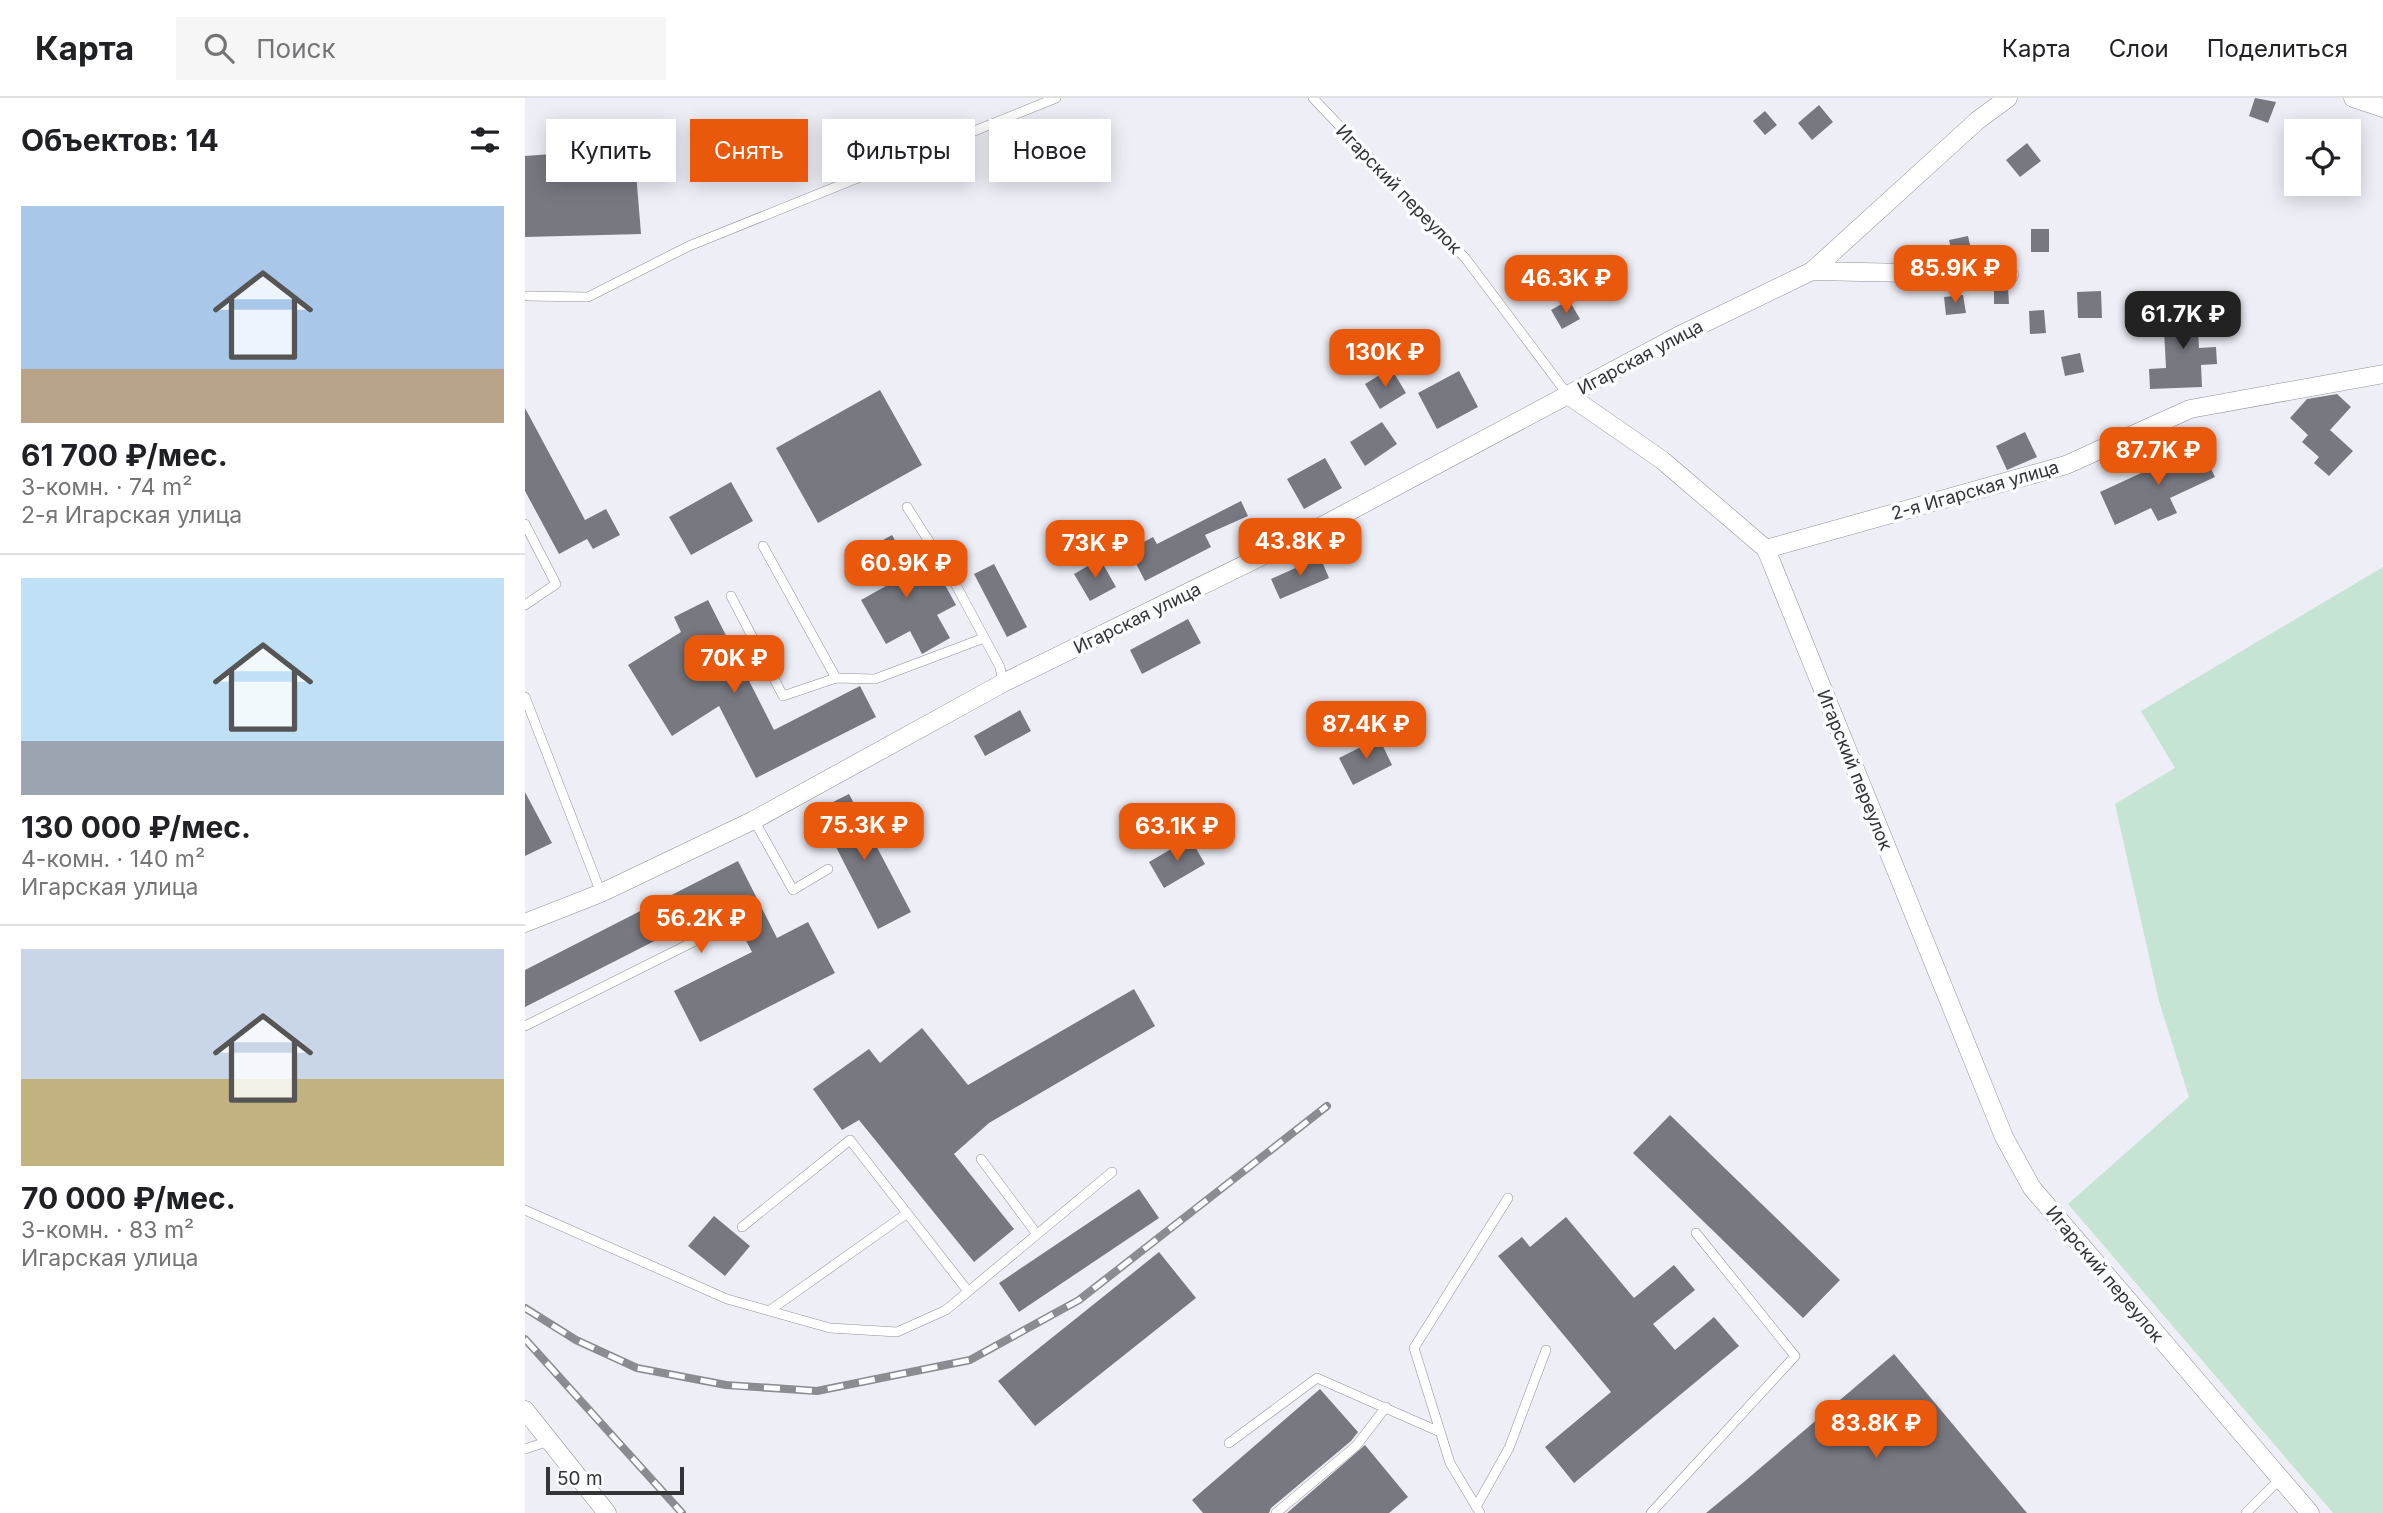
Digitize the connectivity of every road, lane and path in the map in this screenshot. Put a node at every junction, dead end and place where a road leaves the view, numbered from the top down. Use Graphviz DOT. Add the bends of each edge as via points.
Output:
graph roads {
  1 [pos="1056,98"];
  2 [pos="1313,98"];
  3 [pos="1989,98"];
  4 [pos="2008,98"];
  5 [pos="2353,98"];
  6 [pos="2383,108"];
  7 [pos="1978,120"];
  8 [pos="1812,271"];
  9 [pos="2009,275"];
  10 [pos="528,296"];
  11 [pos="2383,374"];
  12 [pos="1568,395"];
  13 [pos="907,507"];
  14 [pos="525,524"];
  15 [pos="764,546"];
  16 [pos="1766,549"];
  17 [pos="731,596"];
  18 [pos="525,605"];
  19 [pos="983,638"];
  20 [pos="836,678"];
  21 [pos="1003,683"];
  22 [pos="525,697"];
  23 [pos="754,820"];
  24 [pos="828,869"];
  25 [pos="601,893"];
  26 [pos="525,923"];
  27 [pos="715,931"];
  28 [pos="525,1026"];
  29 [pos="981,1158"];
  30 [pos="1112,1172"];
  31 [pos="1508,1198"];
  32 [pos="525,1210"];
  33 [pos="906,1214"];
  34 [pos="742,1227"];
  35 [pos="1036,1233"];
  36 [pos="1696,1233"];
  37 [pos="967,1290"];
  38 [pos="769,1311"];
  39 [pos="1546,1350"];
  40 [pos="1386,1406"];
  41 [pos="525,1410"];
  42 [pos="1440,1432"];
  43 [pos="549,1440"];
  44 [pos="1229,1443"];
  45 [pos="525,1449"];
  46 [pos="2280,1479"];
  47 [pos="1478,1510"];
  48 [pos="607,1513"];
  49 [pos="1276,1513"];
  50 [pos="1651,1513"];
  51 [pos="2246,1513"];
  52 [pos="2310,1513"];
  1 -- 10 [label="lane" via="688,246 588,297"];
  2 -- 12 [label="lane, Игарский переулок" via="1466,259"];
  3 -- 7 [label="street"];
  4 -- 7 [label="street, Игарская улица"];
  5 -- 6 [label="street"];
  7 -- 8 [label="street, Игарская улица"];
  8 -- 9 [label="street"];
  8 -- 12 [label="street, Игарская улица"];
  11 -- 16 [label="street, 2-я Игарская улица" via="2190,409 2066,465"];
  12 -- 16 [label="street, Игарский переулок" via="1662,460"];
  12 -- 21 [label="street, Игарская улица" via="1305,535"];
  13 -- 19 [label="lane" via="950,574"];
  14 -- 18 [label="lane" via="557,583"];
  15 -- 20 [label="lane"];
  16 -- 46 [label="street, Игарский переулок" via="2009,1147 2032,1188"];
  17 -- 20 [label="lane" via="783,696"];
  19 -- 20 [label="lane" via="876,679"];
  19 -- 21 [label="lane" via="1000,667"];
  21 -- 23 [label="street, Игарская улица"];
  22 -- 25 [label="lane"];
  23 -- 24 [label="lane" via="793,890"];
  23 -- 25 [label="street, Игарская улица"];
  25 -- 26 [label="street, Игарская улица"];
  27 -- 28 [label="lane"];
  29 -- 35 [label="lane"];
  30 -- 35 [label="lane"];
  31 -- 42 [label="lane" via="1414,1348"];
  32 -- 38 [label="lane" via="727,1299"];
  33 -- 34 [label="lane" via="851,1140"];
  33 -- 37 [label="lane"];
  33 -- 38 [label="lane"];
  35 -- 37 [label="lane"];
  36 -- 50 [label="lane" via="1795,1356"];
  37 -- 38 [label="lane" via="946,1310 897,1332 830,1328"];
  39 -- 47 [label="lane" via="1509,1448"];
  40 -- 42 [label="lane"];
  40 -- 44 [label="lane" via="1317,1378"];
  40 -- 49 [label="lane" via="1356,1446"];
  41 -- 43 [label="street"];
  42 -- 47 [label="lane" via="1450,1463"];
  43 -- 45 [label="lane"];
  43 -- 48 [label="street"];
  46 -- 51 [label="lane"];
  46 -- 52 [label="street, Игарский переулок"];
}
